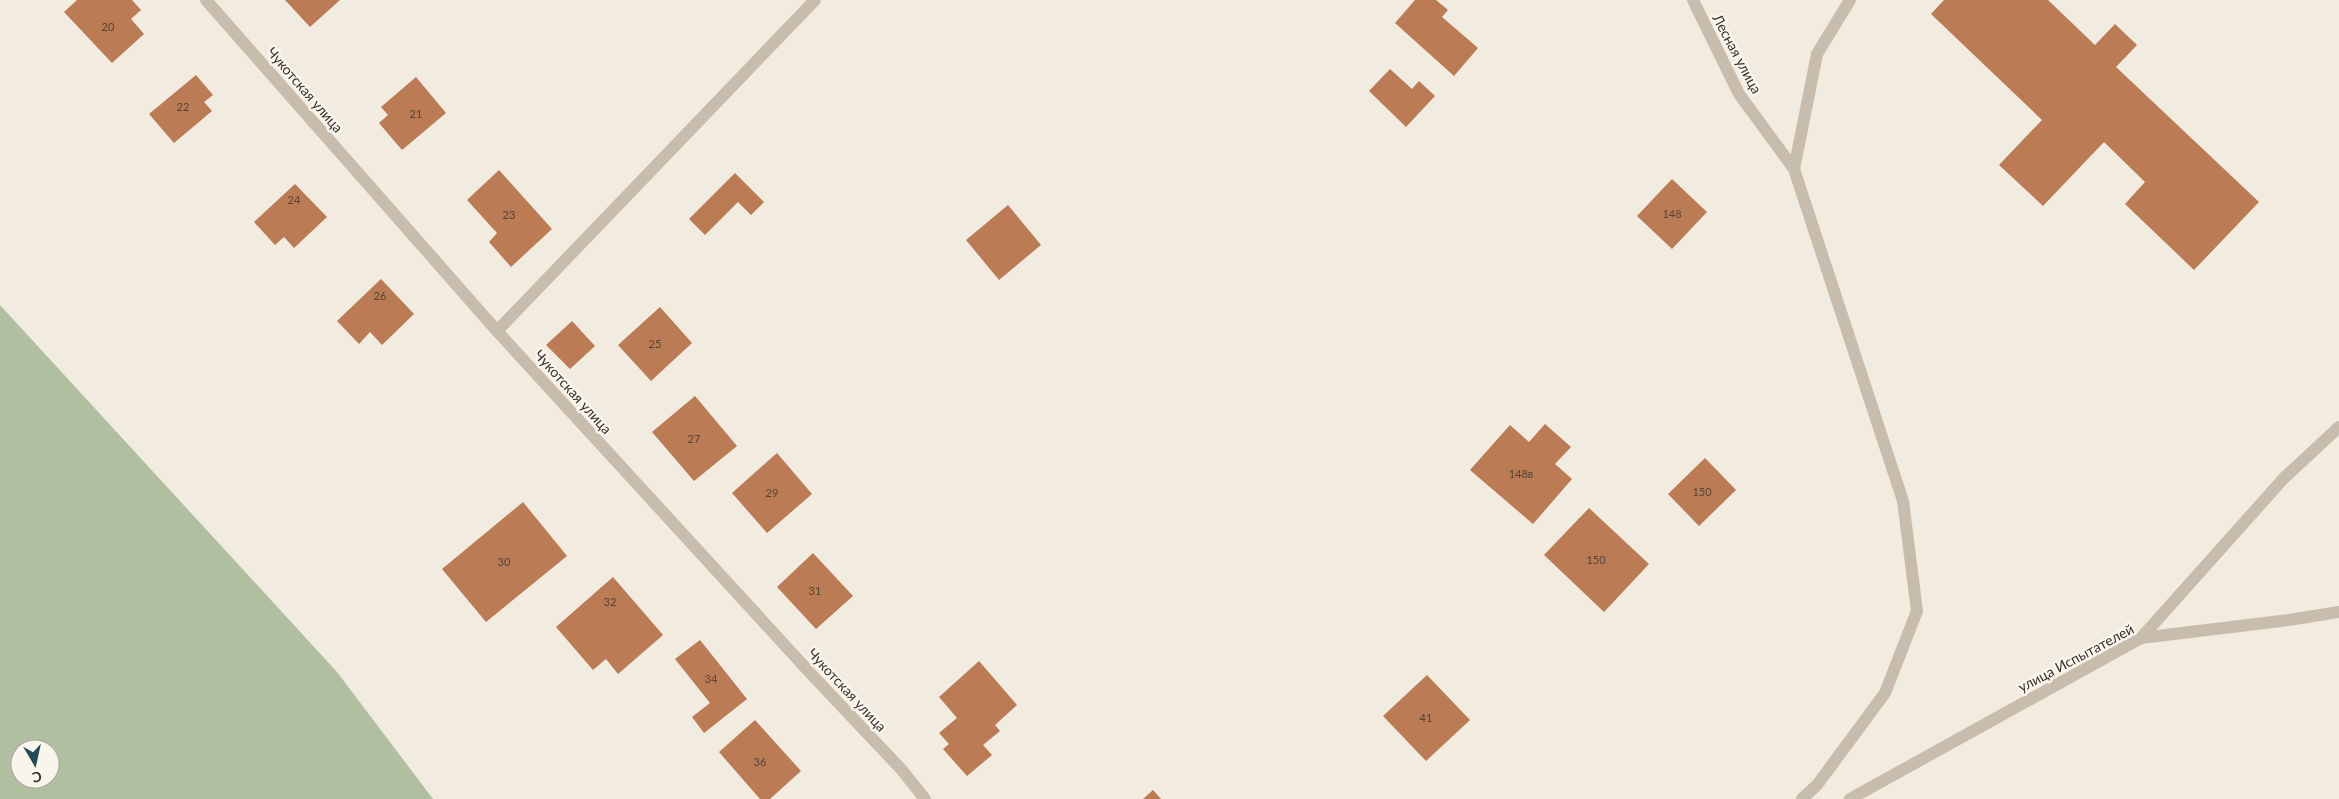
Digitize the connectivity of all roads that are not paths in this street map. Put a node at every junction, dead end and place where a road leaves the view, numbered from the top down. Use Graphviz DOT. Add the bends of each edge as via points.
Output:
graph roads {
  1 [pos="206,0"];
  2 [pos="815,0"];
  3 [pos="1692,0"];
  4 [pos="1850,0"];
  5 [pos="1794,169"];
  6 [pos="497,332"];
  7 [pos="2339,427"];
  8 [pos="2339,612"];
  9 [pos="2140,638"];
  10 [pos="925,799"];
  11 [pos="1802,799"];
  12 [pos="1850,799"];
  1 -- 6 [label="street, Чукотская улица"];
  2 -- 6 [label="street"];
  3 -- 5 [label="street, Лесная улица" via="1739,94"];
  4 -- 5 [label="street" via="1817,54"];
  5 -- 11 [label="street" via="1903,501 1917,611 1884,693 1816,785"];
  6 -- 10 [label="street, Чукотская улица"];
  7 -- 9 [label="street" via="2284,478"];
  8 -- 9 [label="street, улица Испытателей"];
  9 -- 12 [label="street, улица Испытателей"];
}
